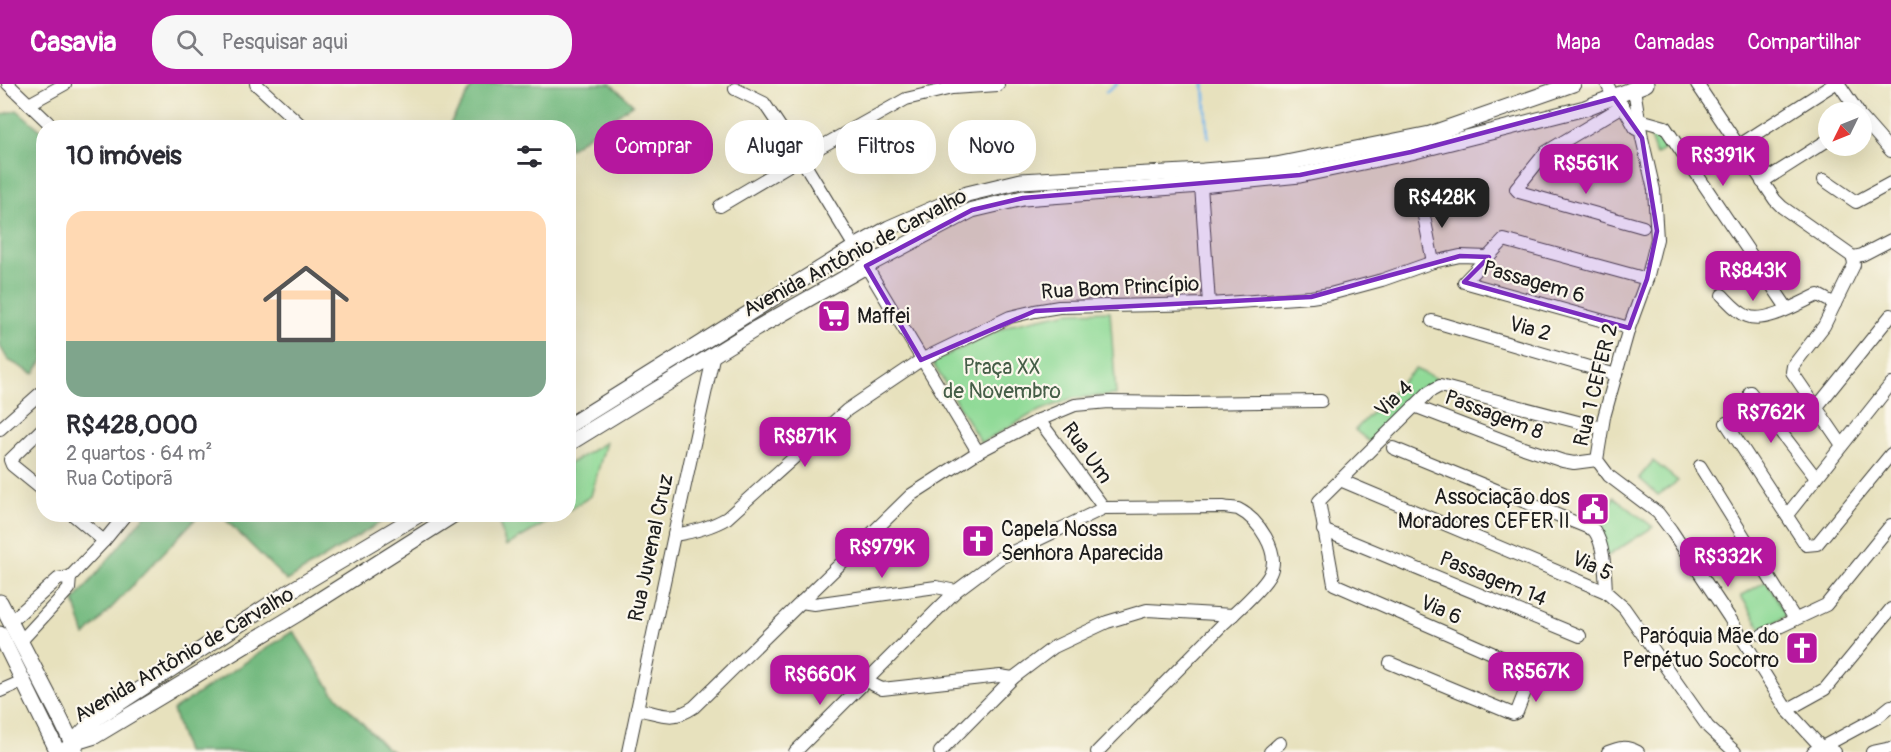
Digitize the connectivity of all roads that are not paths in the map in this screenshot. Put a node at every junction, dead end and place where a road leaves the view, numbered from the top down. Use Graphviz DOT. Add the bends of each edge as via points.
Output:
graph roads {
  1 [pos="8,84"];
  2 [pos="65,84"];
  3 [pos="256,84"];
  4 [pos="1697,84"];
  5 [pos="1837,84"];
  6 [pos="998,85"];
  7 [pos="1570,85"];
  8 [pos="735,89"];
  9 [pos="1624,91"];
  10 [pos="1850,102"];
  11 [pos="29,104"];
  12 [pos="46,120"];
  13 [pos="295,120"];
  14 [pos="775,120"];
  15 [pos="1636,121"];
  16 [pos="1872,129"];
  17 [pos="824,145"];
  18 [pos="1738,146"];
  19 [pos="1818,146"];
  20 [pos="1891,151"];
  21 [pos="774,174"];
  22 [pos="811,174"];
  23 [pos="1824,180"];
  24 [pos="1762,182"];
  25 [pos="1891,183"];
  26 [pos="1201,185"];
  27 [pos="1421,201"];
  28 [pos="720,206"];
  29 [pos="1643,227"];
  30 [pos="874,236"];
  31 [pos="1891,240"];
  32 [pos="855,247"];
  33 [pos="1489,257"];
  34 [pos="1853,257"];
  35 [pos="1433,262"];
  36 [pos="866,266"];
  37 [pos="844,279"];
  38 [pos="1647,279"];
  39 [pos="1722,295"];
  40 [pos="1209,304"];
  41 [pos="1835,304"];
  42 [pos="1787,308"];
  43 [pos="1891,315"];
  44 [pos="1432,321"];
  45 [pos="1629,328"];
  46 [pos="714,354"];
  47 [pos="921,360"];
  48 [pos="1616,375"];
  49 [pos="1891,384"];
  50 [pos="1750,392"];
  51 [pos="36,397"];
  52 [pos="1321,401"];
  53 [pos="1414,406"];
  54 [pos="1816,408"];
  55 [pos="1039,420"];
  56 [pos="576,421"];
  57 [pos="1726,423"];
  58 [pos="1601,428"];
  59 [pos="0,429"];
  60 [pos="36,436"];
  61 [pos="576,439"];
  62 [pos="1842,445"];
  63 [pos="1394,448"];
  64 [pos="978,452"];
  65 [pos="1891,454"];
  66 [pos="1597,460"];
  67 [pos="1700,466"];
  68 [pos="1816,478"];
  69 [pos="1340,480"];
  70 [pos="36,484"];
  71 [pos="1104,508"];
  72 [pos="1787,515"];
  73 [pos="81,522"];
  74 [pos="119,522"];
  75 [pos="407,522"];
  76 [pos="442,522"];
  77 [pos="1891,525"];
  78 [pos="1323,530"];
  79 [pos="674,535"];
  80 [pos="104,541"];
  81 [pos="70,577"];
  82 [pos="302,584"];
  83 [pos="1334,584"];
  84 [pos="956,591"];
  85 [pos="1606,592"];
  86 [pos="287,593"];
  87 [pos="0,602"];
  88 [pos="801,602"];
  89 [pos="314,603"];
  90 [pos="29,606"];
  91 [pos="1891,609"];
  92 [pos="299,613"];
  93 [pos="1233,615"];
  94 [pos="1795,619"];
  95 [pos="41,620"];
  96 [pos="5,628"];
  97 [pos="1762,635"];
  98 [pos="1580,636"];
  99 [pos="20,642"];
  100 [pos="1390,663"];
  101 [pos="1013,678"];
  102 [pos="23,681"];
  103 [pos="866,681"];
  104 [pos="0,691"];
  105 [pos="1891,706"];
  106 [pos="637,709"];
  107 [pos="1787,710"];
  108 [pos="57,712"];
  109 [pos="95,719"];
  110 [pos="46,726"];
  111 [pos="96,736"];
  112 [pos="1280,743"];
  113 [pos="1891,748"];
  114 [pos="71,749"];
  115 [pos="1633,749"];
  116 [pos="1817,749"];
  117 [pos="58,752"];
  118 [pos="89,752"];
  119 [pos="628,752"];
  120 [pos="795,752"];
  121 [pos="940,752"];
  122 [pos="1097,752"];
  123 [pos="1270,752"];
  124 [pos="1608,752"];
  125 [pos="1735,752"];
  126 [pos="1835,752"];
  127 [pos="1872,752"];
  1 -- 11 [label="street"];
  2 -- 11 [label="street"];
  3 -- 13 [label="street"];
  4 -- 18 [label="street"];
  5 -- 10 [label="street"];
  5 -- 18 [label="street"];
  6 -- 17 [label="street" via="952,88 906,99"];
  7 -- 30 [label="main road, Avenida Antônio de Carvalho" via="1430,134 1276,165 1021,181 967,195"];
  8 -- 14 [label="street" via="764,103"];
  9 -- 15 [label="street, Rua 1 CEFER 2"];
  9 -- 15 [label="street, Rua 1 CEFER 2"];
  9 -- 26 [label="main road, Avenida Antônio de Carvalho" via="1585,108 1411,152 1300,175"];
  9 -- 29 [label="street" via="1546,152 1517,190"];
  11 -- 12 [label="street"];
  15 -- 38 [label="street, Rua 1 CEFER 2" via="1654,190 1657,231"];
  15 -- 42 [label="street" via="1665,127"];
  16 -- 20 [label="street"];
  18 -- 24 [label="street"];
  19 -- 24 [label="street"];
  21 -- 28 [label="street"];
  22 -- 32 [label="street"];
  23 -- 25 [label="street" via="1856,202"];
  24 -- 34 [label="street" via="1782,207"];
  26 -- 36 [label="main road, Avenida Antônio de Carvalho" via="1023,198 972,210"];
  26 -- 40 [label="street"];
  27 -- 35 [label="street"];
  30 -- 32 [label="main road, Avenida Antônio de Carvalho"];
  30 -- 36 [label="main road" via="863,252"];
  31 -- 34 [label="street"];
  32 -- 37 [label="main road" via="857,263"];
  32 -- 56 [label="main road, Avenida Antônio de Carvalho"];
  33 -- 35 [label="street, Rua Bom Princípio" via="1460,256"];
  33 -- 38 [label="street" via="1504,240"];
  33 -- 45 [label="street, Passagem 6" via="1464,282"];
  34 -- 41 [label="street" via="1854,265"];
  35 -- 40 [label="street, Rua Bom Princípio" via="1330,294"];
  36 -- 37 [label="main road, Avenida Antônio de Carvalho"];
  36 -- 47 [label="street"];
  37 -- 46 [label="main road, Avenida Antônio de Carvalho"];
  38 -- 45 [label="street, Rua 1 CEFER 2"];
  39 -- 42 [label="street" via="1749,317 1769,317"];
  40 -- 47 [label="street, Rua Bom Princípio" via="1059,307 1035,311 1010,317"];
  41 -- 42 [label="street" via="1818,295"];
  41 -- 54 [label="street" via="1824,326 1793,366 1792,372"];
  43 -- 54 [label="street"];
  44 -- 48 [label="street, Via 2"];
  45 -- 48 [label="street, Rua 1 CEFER 2"];
  46 -- 61 [label="main road, Avenida Antônio de Carvalho"];
  46 -- 79 [label="street, Rua Juvenal Cruz"];
  47 -- 64 [label="street"];
  47 -- 79 [label="street, Rua Bom Princípio" via="847,410 728,518 705,529"];
  48 -- 58 [label="street, Rua 1 CEFER 2"];
  49 -- 62 [label="street"];
  50 -- 68 [label="street"];
  51 -- 59 [label="street"];
  52 -- 55 [label="street" via="1097,403 1075,405"];
  53 -- 58 [label="street, Via 4" via="1429,392 1444,386"];
  53 -- 66 [label="street, Passagem 8" via="1563,461"];
  53 -- 69 [label="street, Via 4"];
  54 -- 62 [label="street"];
  55 -- 64 [label="street"];
  55 -- 71 [label="street, Rua Um"];
  57 -- 72 [label="street"];
  58 -- 66 [label="street, Rua 1 CEFER 2"];
  60 -- 70 [label="street" via="10,460"];
  62 -- 68 [label="street"];
  63 -- 85 [label="street" via="1594,530"];
  64 -- 88 [label="street" via="911,495"];
  65 -- 72 [label="street" via="1817,544 1806,545"];
  66 -- 107 [label="street, Rua 1 CEFER 2" via="1609,476 1658,513 1671,530"];
  67 -- 94 [label="street"];
  68 -- 72 [label="street"];
  69 -- 78 [label="street, Via 4" via="1318,501"];
  69 -- 85 [label="street, Via 5"];
  71 -- 84 [label="street" via="1000,558"];
  71 -- 93 [label="street" via="1224,507 1237,509 1256,523 1272,554 1273,565 1266,580"];
  73 -- 80 [label="street"];
  74 -- 80 [label="street"];
  75 -- 82 [label="main road, Avenida Antônio de Carvalho"];
  76 -- 89 [label="main road, Avenida Antônio de Carvalho"];
  77 -- 94 [label="street" via="1826,605"];
  78 -- 83 [label="street, Via 4"];
  78 -- 98 [label="street, Passagem 14"];
  79 -- 106 [label="street, Rua Juvenal Cruz"];
  80 -- 81 [label="street"];
  81 -- 90 [label="street" via="58,579"];
  81 -- 95 [label="street" via="69,589"];
  82 -- 86 [label="main road, Avenida Antônio de Carvalho"];
  82 -- 89 [label="main road"];
  83 -- 100 [label="street, Via 6" via="1533,671 1513,714"];
  84 -- 88 [label="street" via="936,587 814,604"];
  84 -- 103 [label="street"];
  85 -- 125 [label="street, Via 5" via="1624,608 1708,727"];
  86 -- 92 [label="main road"];
  86 -- 109 [label="main road, Avenida Antônio de Carvalho"];
  87 -- 96 [label="main road"];
  88 -- 106 [label="street" via="682,714 671,717"];
  89 -- 92 [label="main road, Avenida Antônio de Carvalho"];
  90 -- 95 [label="street"];
  90 -- 96 [label="street"];
  91 -- 107 [label="street" via="1825,689"];
  92 -- 111 [label="main road, Avenida Antônio de Carvalho"];
  93 -- 101 [label="street" via="1147,610 1107,622 1054,647"];
  93 -- 122 [label="street"];
  94 -- 97 [label="street"];
  95 -- 99 [label="street"];
  96 -- 99 [label="main road"];
  96 -- 102 [label="main road"];
  99 -- 108 [label="main road"];
  101 -- 103 [label="street" via="1000,676 882,689"];
  101 -- 121 [label="street"];
  102 -- 104 [label="street"];
  102 -- 110 [label="main road"];
  103 -- 120 [label="street"];
  105 -- 116 [label="street"];
  106 -- 119 [label="street, Rua Juvenal Cruz"];
  107 -- 116 [label="street, Rua 1 CEFER 2"];
  108 -- 109 [label="main road" via="76,721"];
  108 -- 114 [label="main road"];
  109 -- 114 [label="main road, Avenida Antônio de Carvalho"];
  110 -- 114 [label="main road"];
  110 -- 117 [label="main road"];
  111 -- 114 [label="main road, Avenida Antônio de Carvalho"];
  111 -- 118 [label="main road"];
  112 -- 123 [label="street"];
  113 -- 127 [label="street"];
  115 -- 124 [label="street" via="1620,747"];
  116 -- 126 [label="street"];
}
